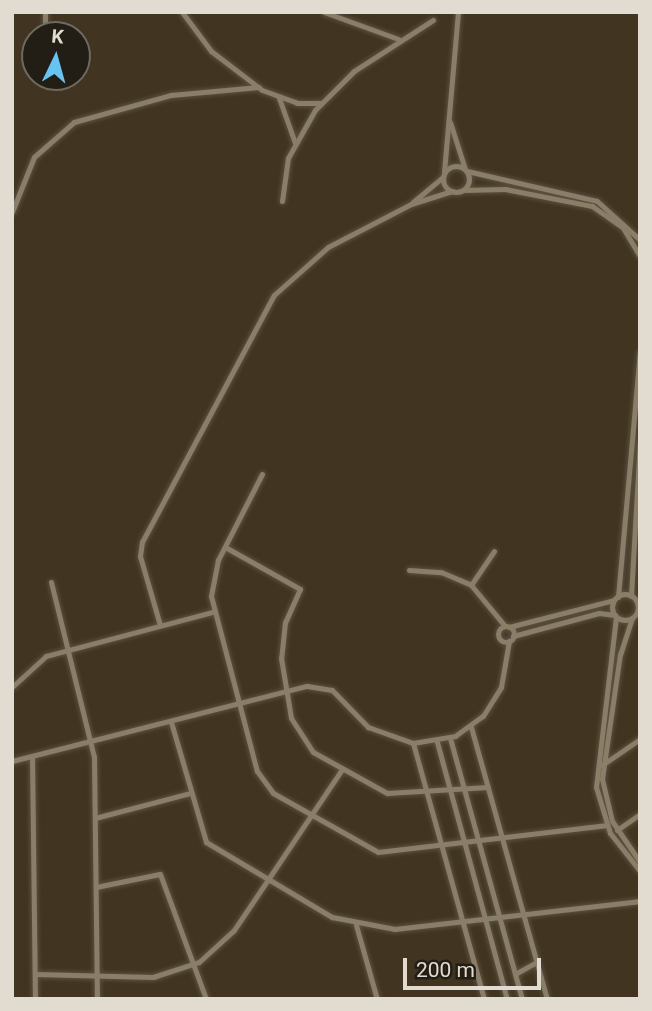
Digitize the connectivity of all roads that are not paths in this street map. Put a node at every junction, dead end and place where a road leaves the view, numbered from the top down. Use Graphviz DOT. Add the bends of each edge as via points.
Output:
graph roads {
  1 [pos="182,12"];
  2 [pos="324,12"];
  3 [pos="458,12"];
  4 [pos="433,20"];
  5 [pos="398,39"];
  6 [pos="258,87"];
  7 [pos="276,96"];
  8 [pos="322,103"];
  9 [pos="449,105"];
  10 [pos="296,143"];
  11 [pos="466,170"];
  12 [pos="443,175"];
  13 [pos="463,190"];
  14 [pos="452,191"];
  15 [pos="282,201"];
  16 [pos="411,204"];
  17 [pos="12,212"];
  18 [pos="640,240"];
  19 [pos="640,256"];
  20 [pos="640,352"];
  21 [pos="640,439"];
  22 [pos="262,474"];
  23 [pos="225,547"];
  24 [pos="494,551"];
  25 [pos="409,570"];
  26 [pos="51,582"];
  27 [pos="471,585"];
  28 [pos="635,596"];
  29 [pos="616,598"];
  30 [pos="213,612"];
  31 [pos="616,616"];
  32 [pos="636,616"];
  33 [pos="160,625"];
  34 [pos="507,626"];
  35 [pos="511,639"];
  36 [pos="70,649"];
  37 [pos="12,687"];
  38 [pos="286,692"];
  39 [pos="239,704"];
  40 [pos="171,722"];
  41 [pos="471,727"];
  42 [pos="450,738"];
  43 [pos="640,738"];
  44 [pos="437,742"];
  45 [pos="93,743"];
  46 [pos="413,744"];
  47 [pos="32,756"];
  48 [pos="12,761"];
  49 [pos="602,765"];
  50 [pos="342,769"];
  51 [pos="488,787"];
  52 [pos="465,791"];
  53 [pos="190,793"];
  54 [pos="451,793"];
  55 [pos="427,795"];
  56 [pos="640,814"];
  57 [pos="309,817"];
  58 [pos="95,818"];
  59 [pos="607,825"];
  60 [pos="617,830"];
  61 [pos="503,841"];
  62 [pos="480,844"];
  63 [pos="466,846"];
  64 [pos="441,849"];
  65 [pos="640,862"];
  66 [pos="640,871"];
  67 [pos="267,880"];
  68 [pos="96,887"];
  69 [pos="640,901"];
  70 [pos="524,915"];
  71 [pos="500,919"];
  72 [pos="486,920"];
  73 [pos="462,923"];
  74 [pos="356,925"];
  75 [pos="537,962"];
  76 [pos="194,966"];
  77 [pos="35,974"];
  78 [pos="515,974"];
  79 [pos="97,975"];
  80 [pos="35,999"];
  81 [pos="97,999"];
  82 [pos="206,999"];
  83 [pos="377,999"];
  84 [pos="484,999"];
  85 [pos="507,999"];
  86 [pos="522,999"];
  87 [pos="547,999"];
  1 -- 6 [label="street" via="211,51"];
  2 -- 5 [label="street"];
  3 -- 9 [label="street"];
  4 -- 5 [label="street"];
  5 -- 8 [label="street"];
  6 -- 7 [label="street"];
  6 -- 17 [label="street" via="171,95 110,107 70,124 34,157"];
  7 -- 8 [label="street"];
  7 -- 10 [label="street" via="287,110"];
  8 -- 10 [label="street"];
  9 -- 11 [label="street"];
  9 -- 12 [label="street"];
  10 -- 15 [label="street"];
  11 -- 12 [label="street" via="454,166"];
  11 -- 13 [label="street"];
  11 -- 18 [label="street" via="597,201"];
  12 -- 14 [label="street"];
  12 -- 16 [label="street"];
  13 -- 14 [label="street"];
  13 -- 19 [label="street" via="505,190 592,206 624,228"];
  14 -- 16 [label="street"];
  16 -- 33 [label="street" via="328,247 274,295 241,350 142,542 140,556"];
  20 -- 29 [label="street"];
  21 -- 28 [label="street"];
  22 -- 23 [label="street"];
  23 -- 30 [label="street" via="211,582"];
  23 -- 38 [label="street" via="300,589 282,635"];
  24 -- 27 [label="street"];
  25 -- 27 [label="street" via="441,572"];
  26 -- 36 [label="street"];
  27 -- 34 [label="street"];
  28 -- 29 [label="street"];
  28 -- 32 [label="street"];
  29 -- 31 [label="street"];
  29 -- 34 [label="street"];
  30 -- 33 [label="street"];
  30 -- 39 [label="street"];
  31 -- 32 [label="street"];
  31 -- 35 [label="street" via="599,613"];
  31 -- 59 [label="street" via="596,763"];
  32 -- 49 [label="street"];
  33 -- 36 [label="street"];
  34 -- 35 [label="street"];
  34 -- 35 [label="street" via="498,636"];
  35 -- 41 [label="street" via="501,687"];
  36 -- 37 [label="street" via="37,660"];
  36 -- 45 [label="street"];
  38 -- 39 [label="street"];
  38 -- 46 [label="street" via="330,689 368,727"];
  38 -- 50 [label="street" via="304,742"];
  39 -- 40 [label="street"];
  39 -- 57 [label="street" via="260,777"];
  40 -- 45 [label="street"];
  40 -- 53 [label="street"];
  41 -- 42 [label="street"];
  41 -- 51 [label="street"];
  42 -- 44 [label="street"];
  42 -- 52 [label="street"];
  43 -- 49 [label="street"];
  44 -- 46 [label="street"];
  44 -- 54 [label="street"];
  45 -- 47 [label="street"];
  45 -- 58 [label="street"];
  46 -- 55 [label="street"];
  47 -- 48 [label="street"];
  47 -- 77 [label="street"];
  49 -- 60 [label="street" via="605,800"];
  50 -- 55 [label="street" via="380,791"];
  50 -- 57 [label="street"];
  51 -- 52 [label="street"];
  51 -- 61 [label="street"];
  52 -- 54 [label="street"];
  52 -- 62 [label="street"];
  53 -- 58 [label="street"];
  53 -- 67 [label="street" via="206,842"];
  54 -- 55 [label="street"];
  54 -- 63 [label="street"];
  55 -- 64 [label="street"];
  56 -- 60 [label="street"];
  57 -- 64 [label="street" via="374,851"];
  57 -- 67 [label="street"];
  58 -- 68 [label="street"];
  59 -- 61 [label="street"];
  59 -- 66 [label="street"];
  60 -- 65 [label="street"];
  61 -- 62 [label="street"];
  61 -- 70 [label="street"];
  62 -- 63 [label="street"];
  62 -- 71 [label="street"];
  63 -- 64 [label="street"];
  63 -- 72 [label="street"];
  64 -- 73 [label="street"];
  67 -- 74 [label="street"];
  67 -- 76 [label="street" via="225,941"];
  68 -- 76 [label="street" via="158,873"];
  68 -- 79 [label="street"];
  69 -- 70 [label="street"];
  70 -- 71 [label="street"];
  70 -- 75 [label="street"];
  71 -- 72 [label="street"];
  71 -- 78 [label="street"];
  72 -- 73 [label="street"];
  72 -- 85 [label="street"];
  73 -- 74 [label="street" via="395,929"];
  73 -- 84 [label="street"];
  74 -- 83 [label="street"];
  75 -- 78 [label="street"];
  75 -- 87 [label="street"];
  76 -- 79 [label="street" via="160,977"];
  76 -- 82 [label="street"];
  77 -- 79 [label="street"];
  77 -- 80 [label="street"];
  78 -- 86 [label="street"];
  79 -- 81 [label="street"];
}
